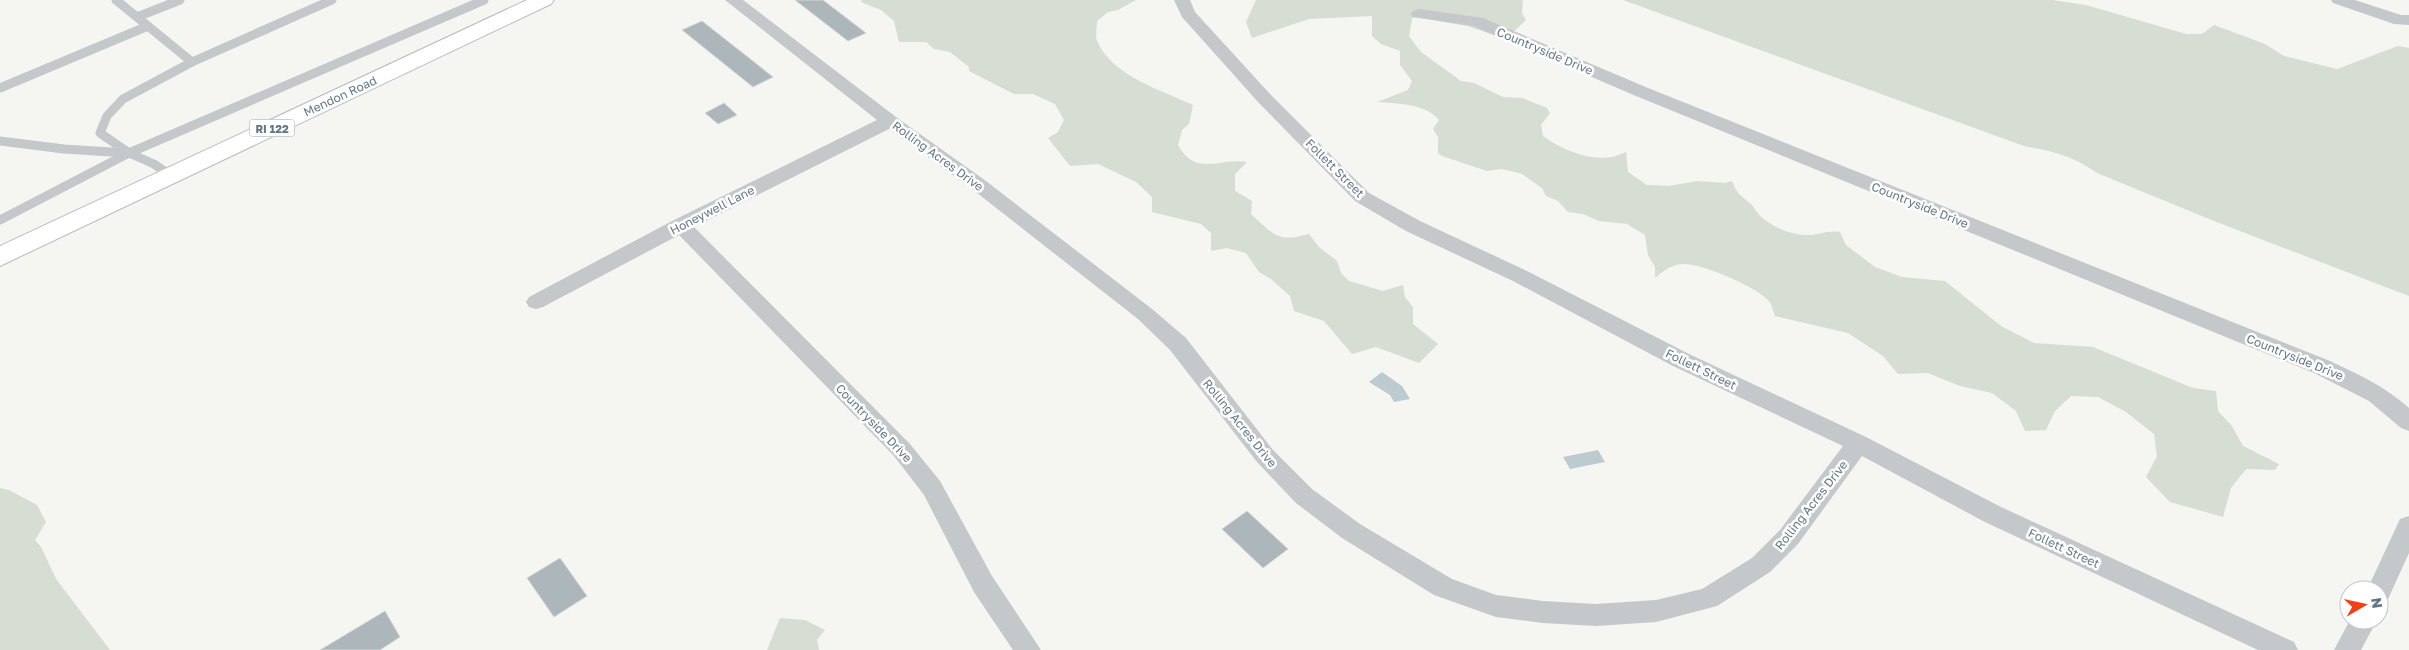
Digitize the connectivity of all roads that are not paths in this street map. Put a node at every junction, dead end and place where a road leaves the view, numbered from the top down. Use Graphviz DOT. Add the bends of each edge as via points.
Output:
graph roads {
  1 [pos="116,0"];
  2 [pos="180,0"];
  3 [pos="332,0"];
  4 [pos="484,0"];
  5 [pos="544,0"];
  6 [pos="733,0"];
  7 [pos="1182,0"];
  8 [pos="2339,0"];
  9 [pos="1419,14"];
  10 [pos="138,17"];
  11 [pos="2409,20"];
  12 [pos="148,26"];
  13 [pos="192,62"];
  14 [pos="0,88"];
  15 [pos="890,121"];
  16 [pos="0,141"];
  17 [pos="129,153"];
  18 [pos="172,176"];
  19 [pos="0,220"];
  20 [pos="681,225"];
  21 [pos="0,257"];
  22 [pos="536,302"];
  23 [pos="2409,422"];
  24 [pos="1858,443"];
  25 [pos="2409,526"];
  26 [pos="2384,580"];
  27 [pos="2358,630"];
  28 [pos="1028,650"];
  29 [pos="2285,650"];
  30 [pos="2347,650"];
  1 -- 10 [label="lane"];
  2 -- 10 [label="lane"];
  3 -- 13 [label="lane"];
  4 -- 17 [label="lane"];
  5 -- 18 [label="main road, Mendon Road / RI 122"];
  6 -- 15 [label="street, Rolling Acres Drive"];
  7 -- 24 [label="street, Follett Street" via="1188,14 1264,98 1362,196 1414,226 1520,276 1681,360"];
  8 -- 11 [label="street"];
  9 -- 23 [label="street, Countryside Drive" via="1477,22 2352,380 2383,399"];
  10 -- 12 [label="lane"];
  12 -- 13 [label="lane"];
  12 -- 14 [label="lane"];
  13 -- 17 [label="lane" via="123,99 107,116 100,134"];
  15 -- 20 [label="street, Honeywell Lane"];
  15 -- 24 [label="street, Rolling Acres Drive" via="979,185 1145,314 1178,344 1265,456 1304,496 1351,531 1443,587 1496,606 1596,615 1656,611 1708,598 1761,565 1789,536"];
  16 -- 17 [label="lane"];
  17 -- 18 [label="lane"];
  17 -- 19 [label="lane"];
  18 -- 21 [label="main road, Mendon Road / RI 122"];
  20 -- 22 [label="street, Honeywell Lane"];
  20 -- 28 [label="street, Countryside Drive" via="908,457 932,488 983,584"];
  24 -- 29 [label="street, Follett Street" via="1992,514"];
  25 -- 26 [label="street"];
  27 -- 30 [label="street"];
}
